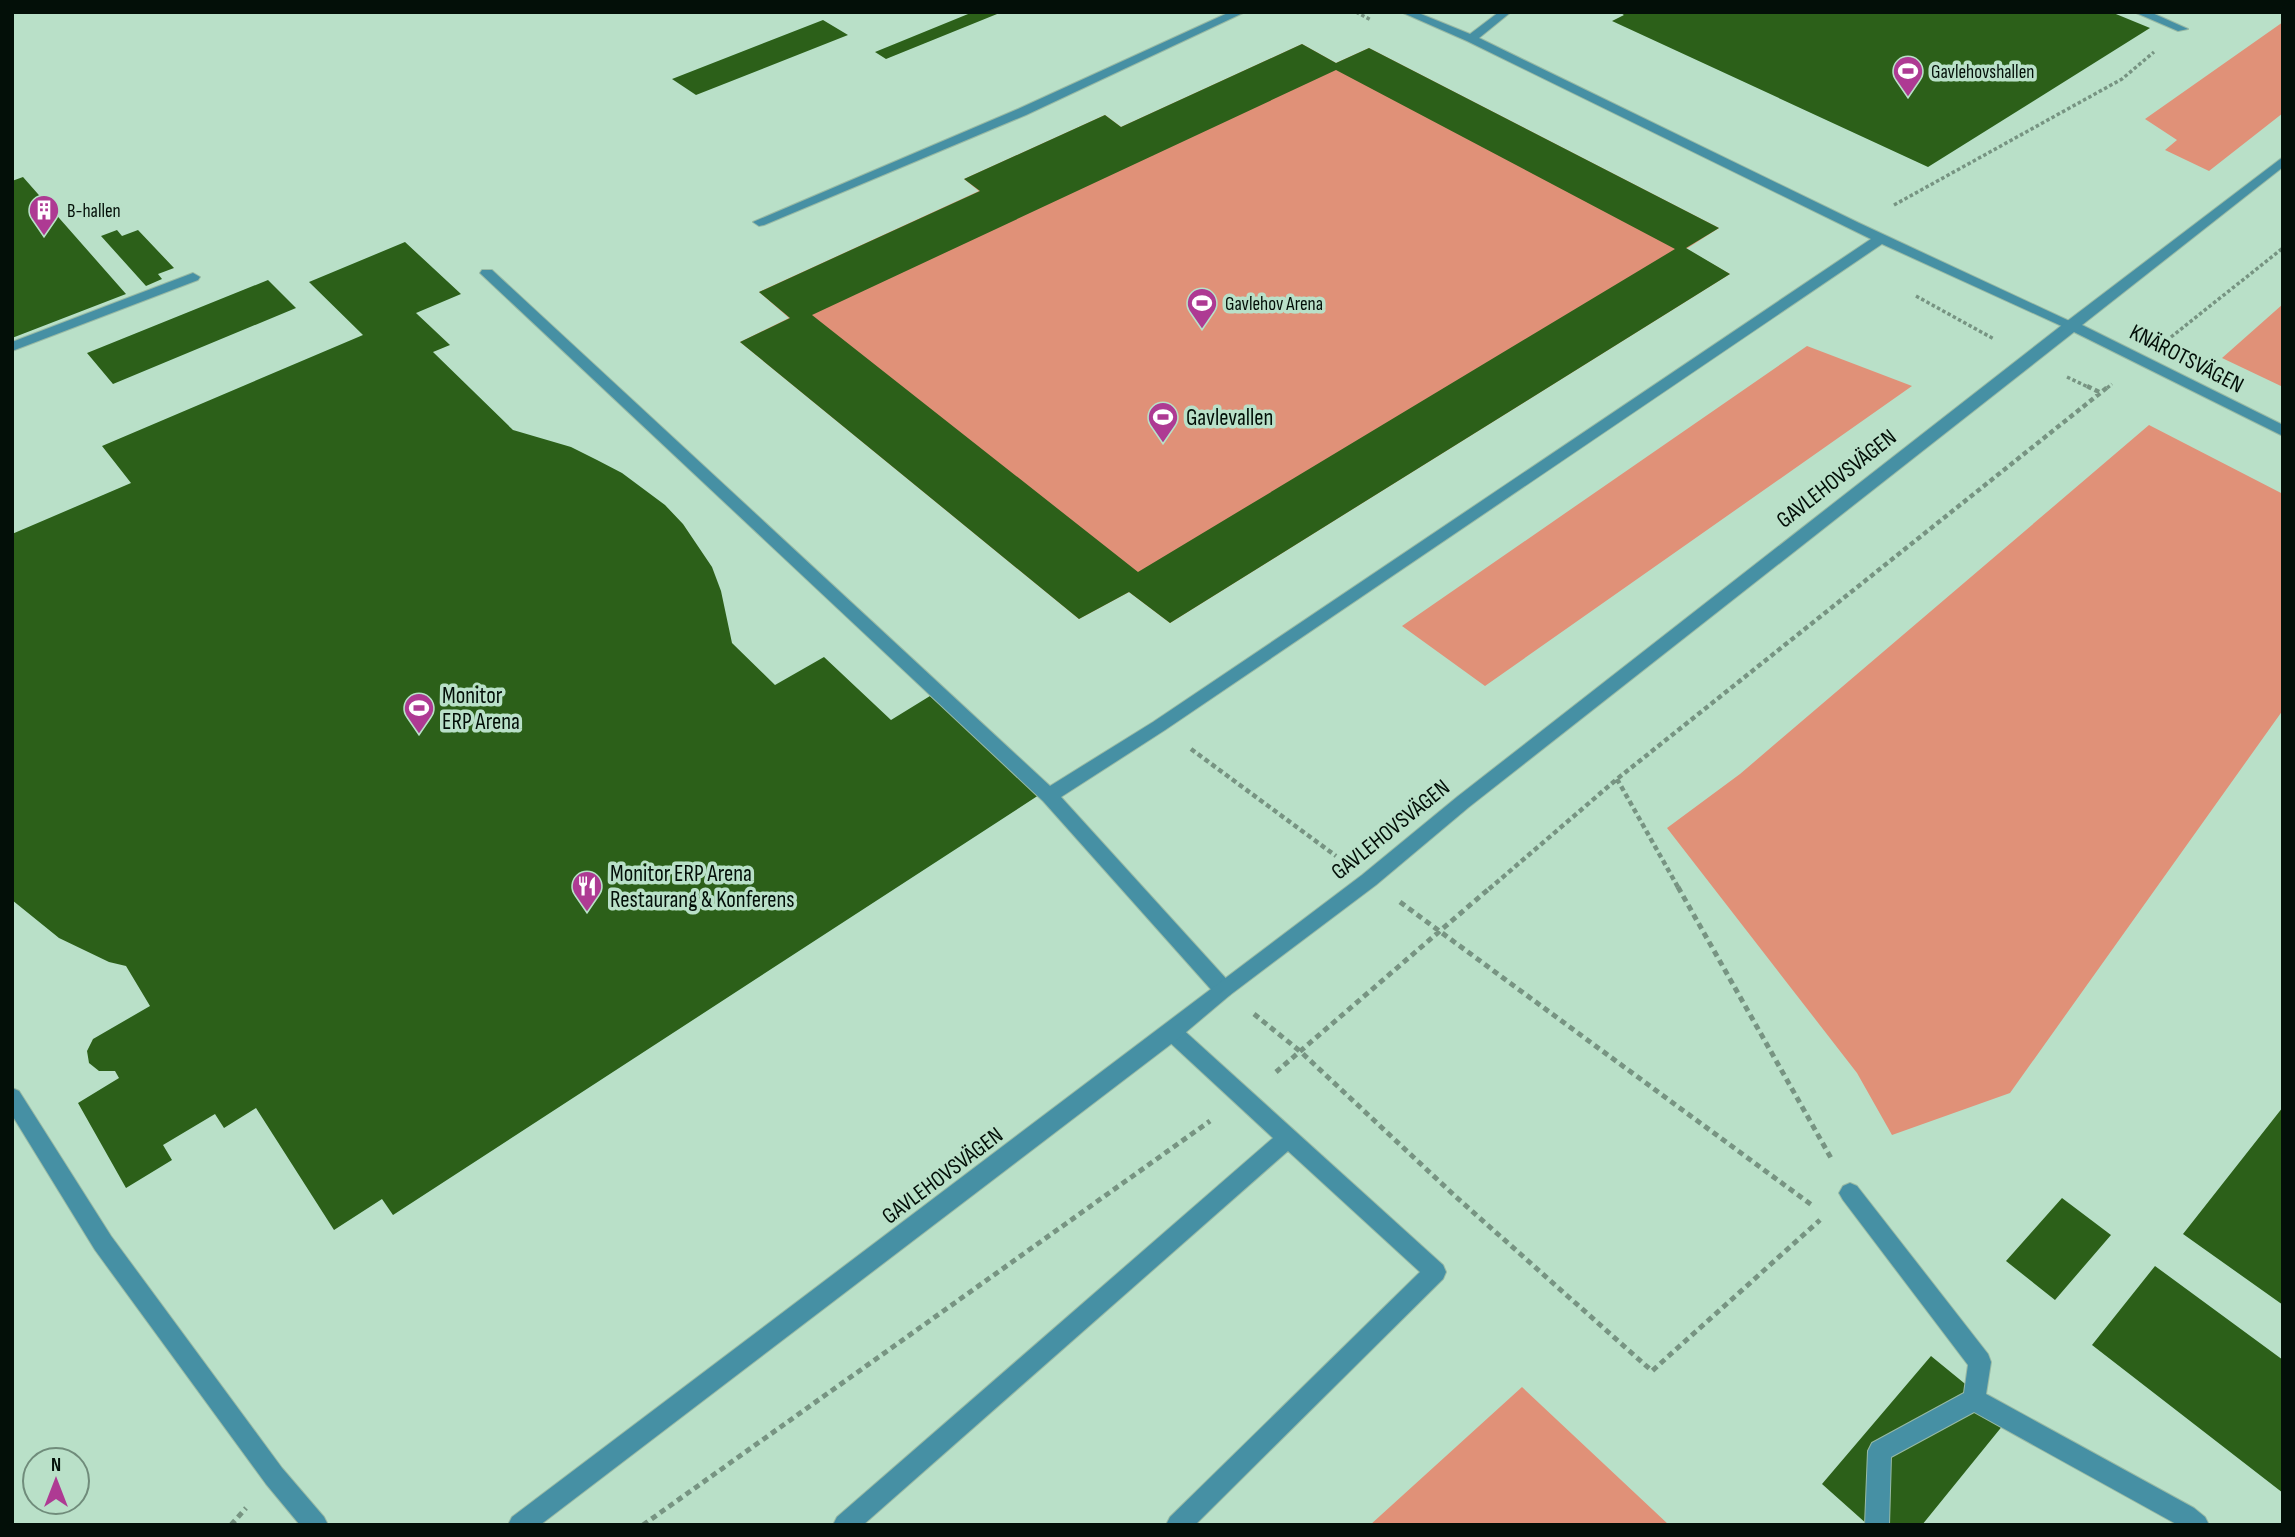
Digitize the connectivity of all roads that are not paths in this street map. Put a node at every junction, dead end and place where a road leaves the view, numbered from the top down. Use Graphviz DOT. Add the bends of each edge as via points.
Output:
graph roads {
  1 [pos="1240,12"];
  2 [pos="1406,12"];
  3 [pos="1506,12"];
  4 [pos="2139,12"];
  5 [pos="2182,29"];
  6 [pos="1471,39"];
  7 [pos="2283,161"];
  8 [pos="759,222"];
  9 [pos="1880,239"];
  10 [pos="487,273"];
  11 [pos="193,277"];
  12 [pos="2071,325"];
  13 [pos="12,347"];
  14 [pos="2283,431"];
  15 [pos="1049,796"];
  16 [pos="1223,989"];
  17 [pos="1172,1032"];
  18 [pos="12,1097"];
  19 [pos="1288,1138"];
  20 [pos="1850,1193"];
  21 [pos="1974,1400"];
  22 [pos="316,1525"];
  23 [pos="520,1525"];
  24 [pos="845,1525"];
  25 [pos="1178,1525"];
  26 [pos="1877,1525"];
  27 [pos="2197,1525"];
  1 -- 8 [label="street" via="1022,112"];
  2 -- 6 [label="street, KNÄROTSVÄGEN"];
  3 -- 6 [label="street"];
  4 -- 5 [label="street"];
  6 -- 9 [label="street, KNÄROTSVÄGEN"];
  7 -- 12 [label="street, GAVLEHOVSVÄGEN"];
  9 -- 12 [label="street, KNÄROTSVÄGEN"];
  9 -- 15 [label="street"];
  10 -- 15 [label="street"];
  11 -- 13 [label="street"];
  12 -- 14 [label="street, KNÄROTSVÄGEN"];
  12 -- 16 [label="street, GAVLEHOVSVÄGEN" via="1369,880"];
  15 -- 16 [label="street"];
  16 -- 17 [label="street, GAVLEHOVSVÄGEN"];
  17 -- 19 [label="street"];
  17 -- 23 [label="street, GAVLEHOVSVÄGEN"];
  18 -- 22 [label="street" via="103,1243 274,1476"];
  19 -- 24 [label="street"];
  19 -- 25 [label="street" via="1436,1272"];
  20 -- 21 [label="street" via="1980,1362"];
  21 -- 26 [label="street" via="1880,1451"];
  21 -- 27 [label="street"];
}
